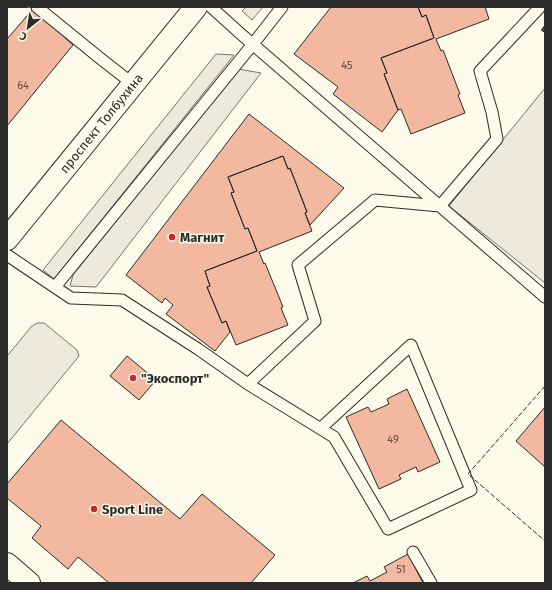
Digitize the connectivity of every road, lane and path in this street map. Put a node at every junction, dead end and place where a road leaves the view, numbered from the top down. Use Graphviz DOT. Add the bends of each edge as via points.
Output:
graph roads {
  1 [pos="37,7"];
  2 [pos="196,7"];
  3 [pos="211,7"];
  4 [pos="282,7"];
  5 [pos="540,7"];
  6 [pos="253,44"];
  7 [pos="134,84"];
  8 [pos="440,206"];
  9 [pos="7,239"];
  10 [pos="7,255"];
  11 [pos="55,287"];
  12 [pos="545,297"];
  13 [pos="248,384"];
  14 [pos="321,428"];
  15 [pos="413,552"];
  16 [pos="7,564"];
  17 [pos="29,583"];
  18 [pos="431,583"];
  1 -- 7 [label="lane"];
  2 -- 7 [label="main road, проспект Толбухина"];
  3 -- 6 [label="lane"];
  4 -- 6 [label="lane"];
  5 -- 8 [label="lane" via="480,71 497,139"];
  6 -- 8 [label="lane"];
  6 -- 11 [label="lane"];
  7 -- 9 [label="main road, проспект Толбухина"];
  8 -- 12 [label="lane"];
  8 -- 13 [label="lane" via="375,200 298,265 315,320"];
  10 -- 11 [label="lane"];
  11 -- 13 [label="lane" via="71,298 122,300"];
  13 -- 14 [label="lane"];
  14 -- 14 [label="lane" via="410,345 471,490 388,529 334,437"];
  15 -- 18 [label="lane"];
  16 -- 17 [label="main road"];
}
